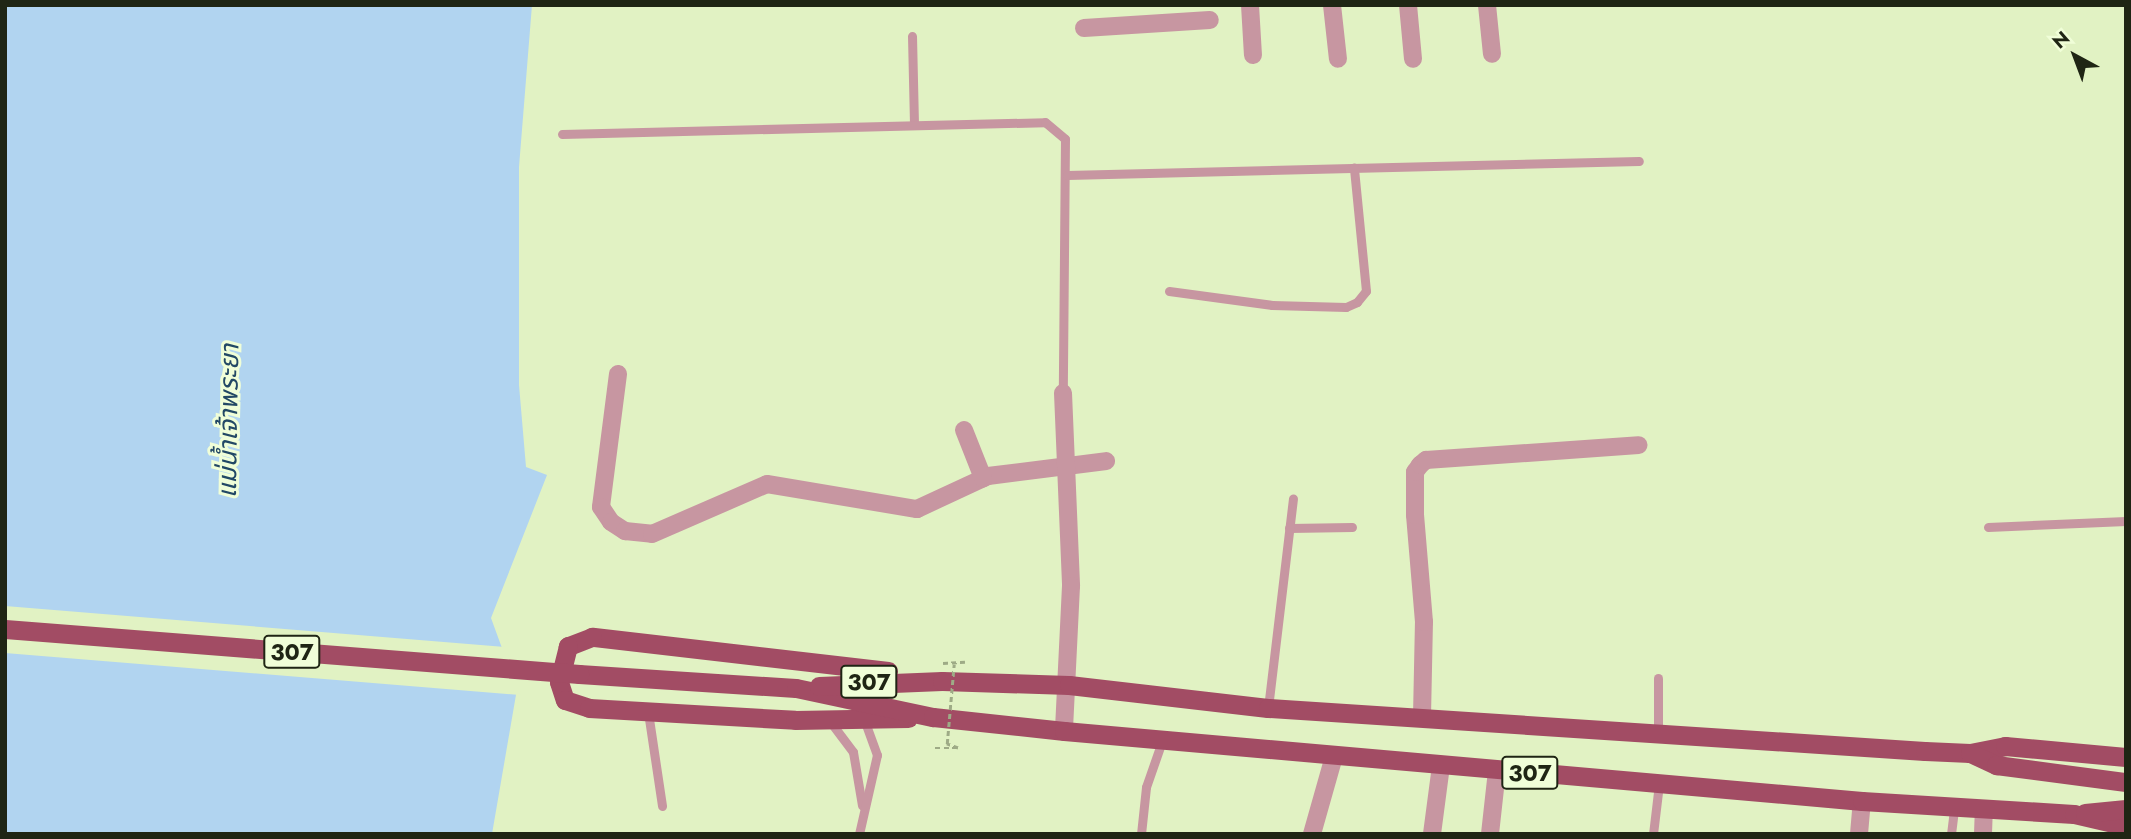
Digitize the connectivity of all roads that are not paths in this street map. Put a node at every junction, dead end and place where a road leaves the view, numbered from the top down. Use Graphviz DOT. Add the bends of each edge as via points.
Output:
graph roads {
  1 [pos="1250,5"];
  2 [pos="1332,5"];
  3 [pos="1408,5"];
  4 [pos="1488,5"];
  5 [pos="1155,13"];
  6 [pos="1210,20"];
  7 [pos="1084,28"];
  8 [pos="912,36"];
  9 [pos="1492,54"];
  10 [pos="1253,55"];
  11 [pos="1413,59"];
  12 [pos="1338,60"];
  13 [pos="914,125"];
  14 [pos="562,134"];
  15 [pos="1639,161"];
  16 [pos="1354,168"];
  17 [pos="1067,175"];
  18 [pos="1169,291"];
  19 [pos="618,374"];
  20 [pos="1063,393"];
  21 [pos="964,430"];
  22 [pos="1638,445"];
  23 [pos="1106,461"];
  24 [pos="1066,463"];
  25 [pos="983,478"];
  26 [pos="1293,498"];
  27 [pos="2126,521"];
  28 [pos="1352,527"];
  29 [pos="1988,527"];
  30 [pos="1289,528"];
  31 [pos="5,629"];
  32 [pos="1658,678"];
  33 [pos="942,681"];
  34 [pos="1069,685"];
  35 [pos="796,688"];
  36 [pos="1268,708"];
  37 [pos="648,712"];
  38 [pos="1422,716"];
  39 [pos="933,717"];
  40 [pos="830,720"];
  41 [pos="864,720"];
  42 [pos="1064,731"];
  43 [pos="1658,732"];
  44 [pos="1162,741"];
  45 [pos="1970,753"];
  46 [pos="1334,756"];
  47 [pos="2126,757"];
  48 [pos="1441,765"];
  49 [pos="1497,771"];
  50 [pos="2126,782"];
  51 [pos="1659,784"];
  52 [pos="1862,801"];
  53 [pos="662,806"];
  54 [pos="862,807"];
  55 [pos="1954,808"];
  56 [pos="2126,809"];
  57 [pos="1984,811"];
  58 [pos="2074,814"];
  59 [pos="2126,826"];
  60 [pos="859,834"];
  61 [pos="1141,834"];
  62 [pos="1312,834"];
  63 [pos="1433,834"];
  64 [pos="1490,834"];
  65 [pos="1654,834"];
  66 [pos="1859,834"];
  67 [pos="1951,834"];
  68 [pos="1983,834"];
  1 -- 10 [label="street"];
  2 -- 12 [label="street"];
  3 -- 11 [label="street"];
  4 -- 9 [label="street"];
  5 -- 6 [label="street"];
  5 -- 7 [label="street"];
  8 -- 13 [label="lane"];
  13 -- 14 [label="lane"];
  13 -- 17 [label="lane" via="1045,122 1065,139"];
  15 -- 16 [label="lane"];
  16 -- 17 [label="lane"];
  16 -- 18 [label="lane" via="1366,291 1357,302 1346,307 1272,305"];
  17 -- 20 [label="lane"];
  19 -- 25 [label="street" via="600,507 611,523 625,531 652,534 767,484 917,509"];
  20 -- 24 [label="street"];
  21 -- 25 [label="street"];
  22 -- 38 [label="street" via="1426,460 1420,465 1415,472 1415,515 1424,622"];
  23 -- 24 [label="street"];
  24 -- 25 [label="street"];
  24 -- 34 [label="street"];
  26 -- 30 [label="lane"];
  27 -- 29 [label="lane"];
  28 -- 30 [label="lane"];
  30 -- 36 [label="lane"];
  31 -- 35 [label="main road, 307, bridge"];
  32 -- 43 [label="lane"];
  33 -- 34 [label="main road, 307"];
  33 -- 35 [label="main road, 307"];
  33 -- 37 [label="main road" via="628,639 592,637 568,646 559,682 565,701 589,708"];
  34 -- 36 [label="main road, 307"];
  34 -- 42 [label="street"];
  35 -- 39 [label="main road, 307"];
  36 -- 38 [label="main road, 307"];
  37 -- 40 [label="main road"];
  37 -- 53 [label="lane"];
  38 -- 43 [label="main road, 307"];
  39 -- 41 [label="main road"];
  39 -- 42 [label="main road, 307"];
  40 -- 41 [label="main road"];
  40 -- 54 [label="lane" via="853,752"];
  41 -- 54 [label="lane" via="877,755"];
  42 -- 44 [label="main road, 307"];
  43 -- 45 [label="main road, 307"];
  44 -- 46 [label="main road, 307"];
  44 -- 61 [label="lane" via="1146,787"];
  45 -- 47 [label="main road, 307" via="2005,746"];
  45 -- 50 [label="main road" via="1996,765"];
  46 -- 48 [label="main road, 307"];
  46 -- 62 [label="street"];
  48 -- 49 [label="main road, 307"];
  48 -- 63 [label="street"];
  49 -- 51 [label="main road, 307"];
  49 -- 64 [label="street"];
  51 -- 52 [label="main road, 307"];
  51 -- 65 [label="lane"];
  52 -- 55 [label="main road, 307"];
  52 -- 66 [label="street"];
  54 -- 60 [label="lane"];
  55 -- 57 [label="main road, 307"];
  55 -- 67 [label="lane"];
  56 -- 58 [label="main road"];
  57 -- 58 [label="main road, 307"];
  57 -- 68 [label="street"];
  58 -- 59 [label="main road, 307"];
}
